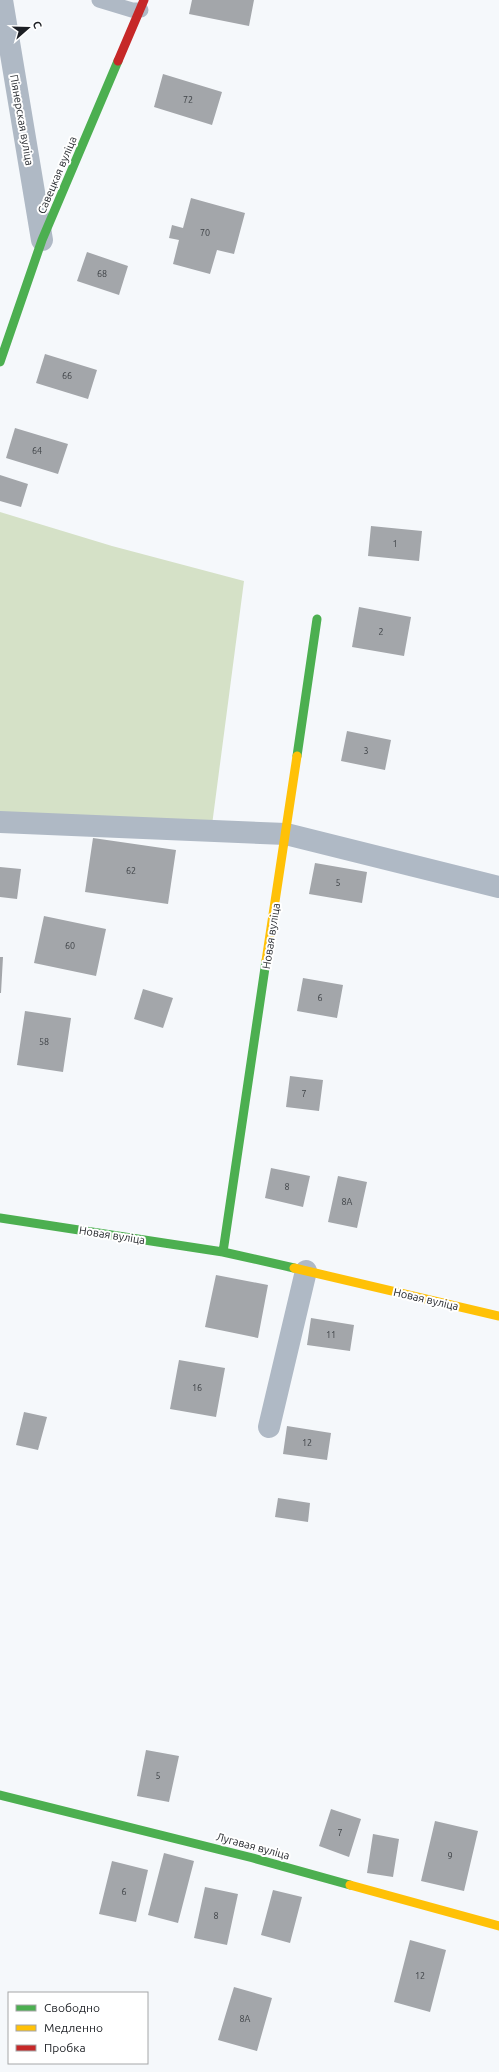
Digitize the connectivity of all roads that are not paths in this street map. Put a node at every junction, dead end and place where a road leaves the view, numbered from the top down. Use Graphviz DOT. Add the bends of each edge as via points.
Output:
graph roads {
  1 [pos="2,0"];
  2 [pos="99,0"];
  3 [pos="143,5"];
  4 [pos="42,240"];
  5 [pos="0,362"];
  6 [pos="316,619"];
  7 [pos="0,822"];
  8 [pos="286,834"];
  9 [pos="499,887"];
  10 [pos="0,1218"];
  11 [pos="223,1252"];
  12 [pos="306,1271"];
  13 [pos="499,1316"];
  14 [pos="269,1427"];
  15 [pos="0,1796"];
  16 [pos="499,1926"];
  1 -- 4 [label="street, Піянерская вуліца"];
  2 -- 3 [label="lane" via="132,10"];
  3 -- 4 [label="street, Савецкая вуліца"];
  4 -- 5 [label="street, Савецкая вуліца"];
  6 -- 8 [label="street, Новая вуліца"];
  7 -- 8 [label="street"];
  8 -- 9 [label="street"];
  8 -- 11 [label="street, Новая вуліца"];
  10 -- 11 [label="street, Новая вуліца"];
  11 -- 12 [label="street, Новая вуліца"];
  12 -- 13 [label="street, Новая вуліца"];
  12 -- 14 [label="street"];
  15 -- 16 [label="street, Лугавая вуліца" via="253,1858"];
}
